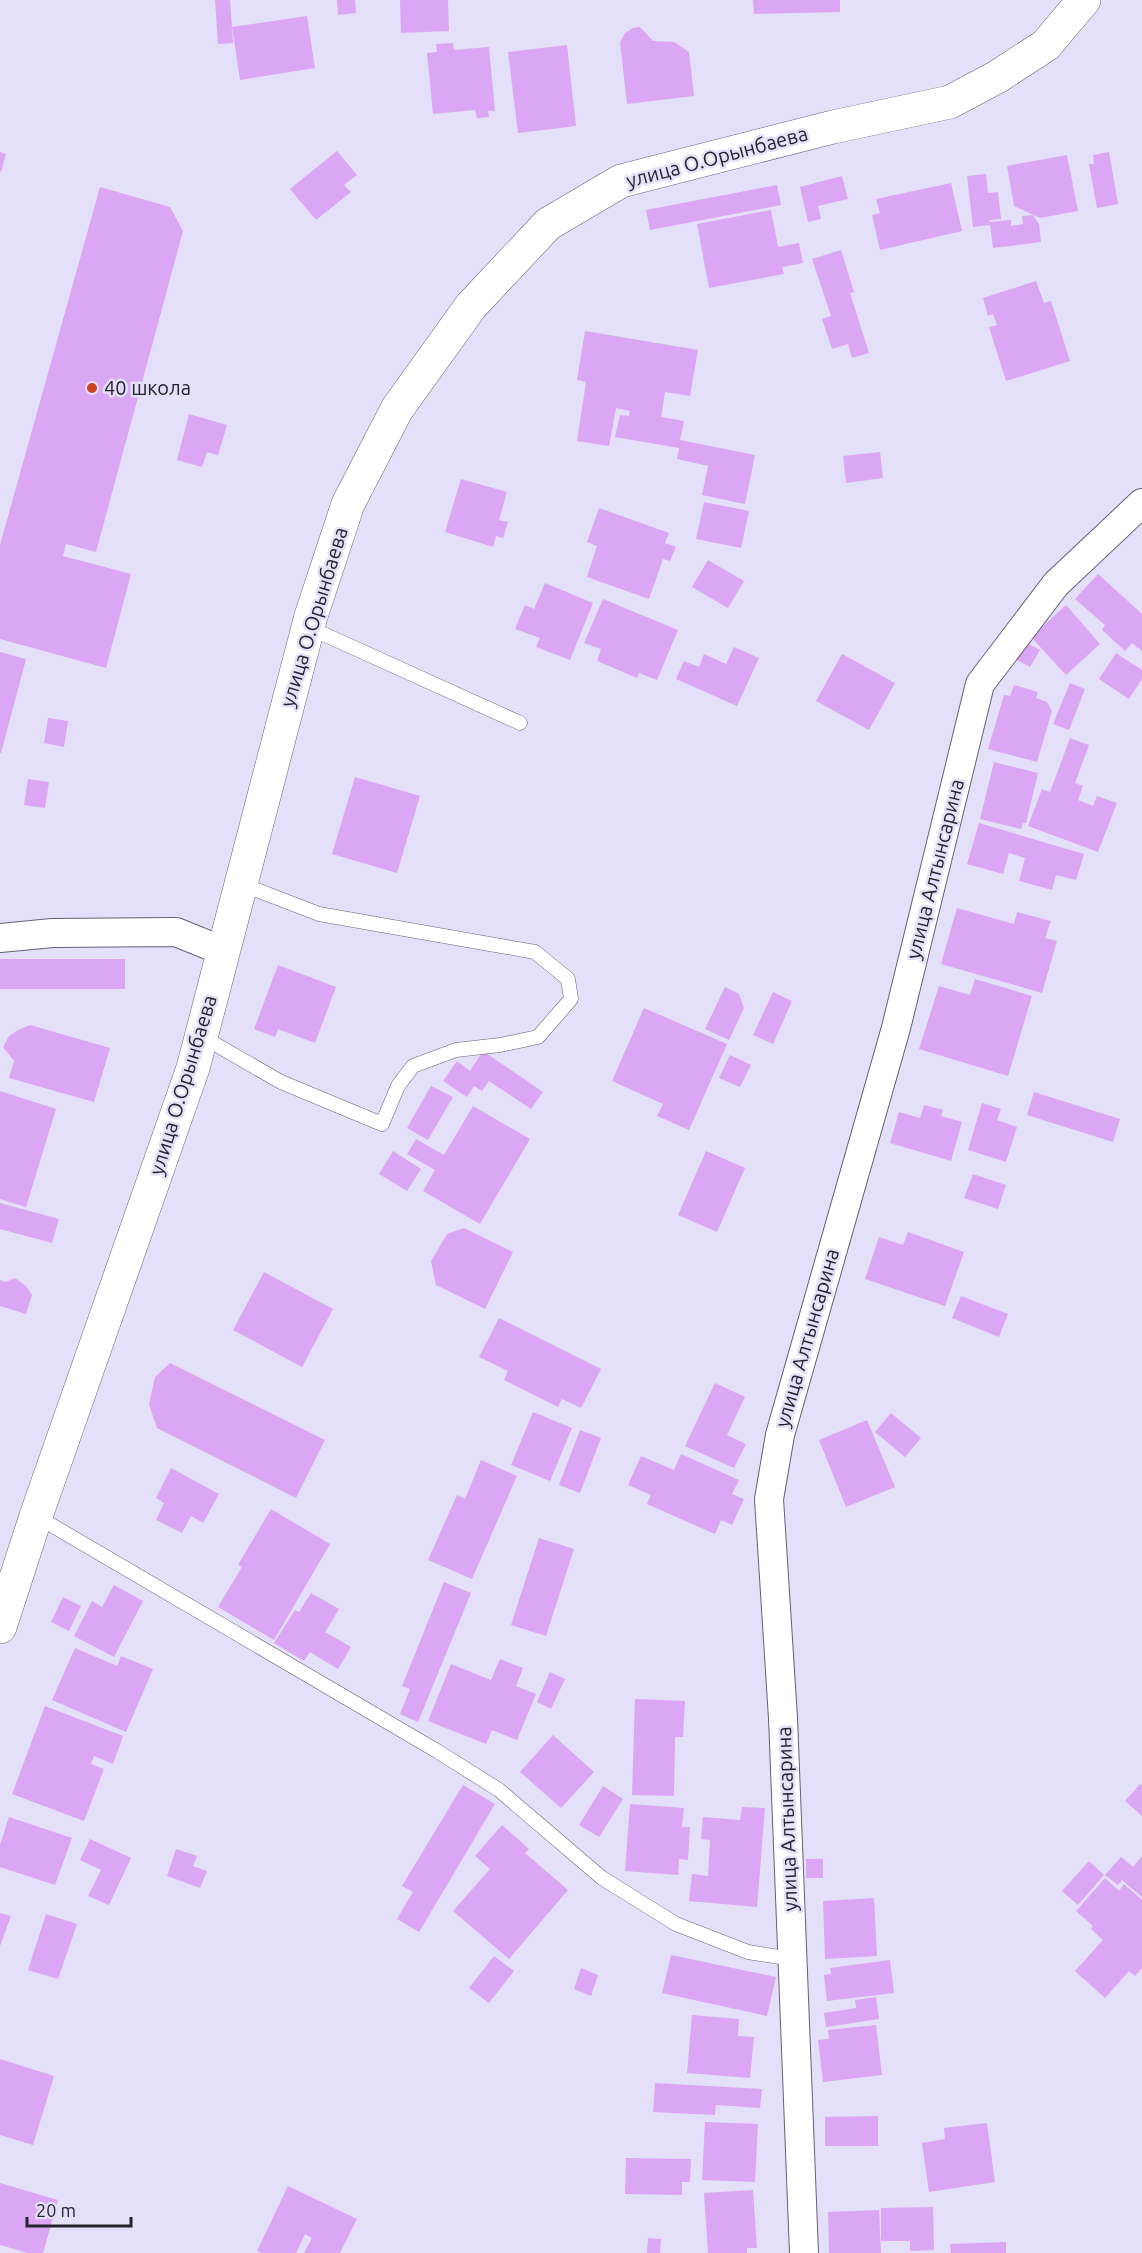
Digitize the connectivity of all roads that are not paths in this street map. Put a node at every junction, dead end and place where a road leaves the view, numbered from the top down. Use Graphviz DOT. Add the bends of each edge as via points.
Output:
graph roads {
  1 [pos="1084,0"];
  2 [pos="1142,503"];
  3 [pos="308,627"];
  4 [pos="520,723"];
  5 [pos="241,884"];
  6 [pos="0,938"];
  7 [pos="224,951"];
  8 [pos="201,1036"];
  9 [pos="36,1516"];
  10 [pos="0,1627"];
  11 [pos="792,1959"];
  12 [pos="804,2253"];
  1 -- 3 [label="street, улица О.Орынбаева" via="1046,45 998,77 950,102 833,127 621,181 548,224 471,306 397,409 348,504"];
  2 -- 11 [label="street, улица Алтынсарина" via="1056,584 980,684 896,1028 780,1435 769,1499 783,1718"];
  3 -- 4 [label="lane"];
  3 -- 5 [label="street, улица О.Орынбаева"];
  5 -- 7 [label="street, улица О.Орынбаева"];
  5 -- 8 [label="lane" via="319,914 536,952 568,979 571,999 538,1037 456,1050 413,1066 398,1086 382,1124 281,1082"];
  6 -- 7 [label="street" via="51,933 176,932"];
  7 -- 8 [label="street, улица О.Орынбаева"];
  8 -- 9 [label="street, улица О.Орынбаева"];
  9 -- 10 [label="street, улица О.Орынбаева"];
  9 -- 11 [label="lane" via="437,1750 499,1790 602,1878 676,1924 748,1952"];
  11 -- 12 [label="street, улица Алтынсарина"];
}
